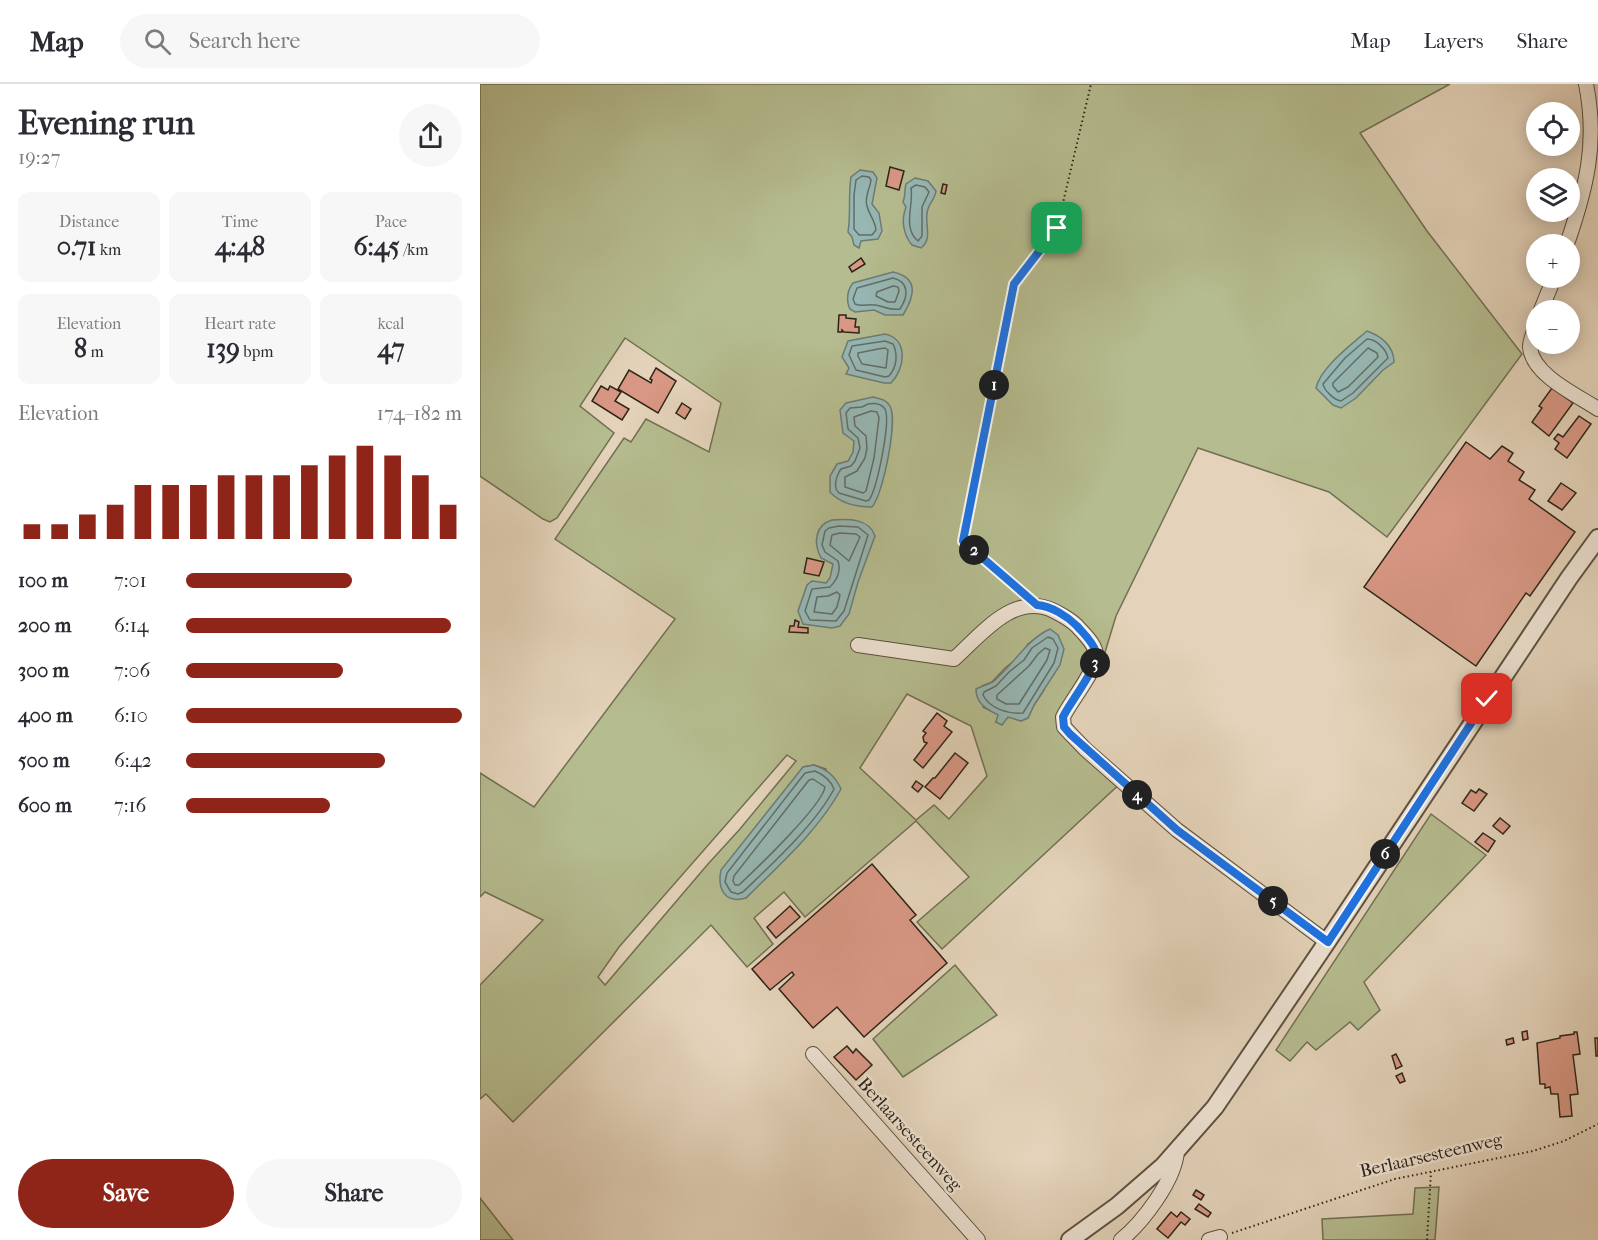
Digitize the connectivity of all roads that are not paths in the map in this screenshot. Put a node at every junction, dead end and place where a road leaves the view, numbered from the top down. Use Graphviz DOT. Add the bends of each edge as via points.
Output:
graph roads {
  1 [pos="1586,84"];
  2 [pos="1570,234"];
  3 [pos="1531,354"];
  4 [pos="1598,409"];
  5 [pos="1598,538"];
  6 [pos="858,645"];
  7 [pos="1328,942"];
  8 [pos="813,1054"];
  9 [pos="1177,1151"];
  10 [pos="978,1240"];
  11 [pos="1070,1240"];
  12 [pos="1120,1240"];
  1 -- 2 [label="street" via="1593,148"];
  3 -- 4 [label="street" via="1540,372"];
  5 -- 7 [label="street"];
  6 -- 7 [label="street" via="954,659 1015,608 1028,605 1044,606 1074,624 1089,639 1096,658 1063,717 1064,727 1177,830"];
  7 -- 9 [label="street" via="1215,1107"];
  8 -- 10 [label="street, Berlaarsesteenweg"];
  9 -- 11 [label="street" via="1117,1206"];
  9 -- 12 [label="street" via="1158,1197 1135,1228"];
}
